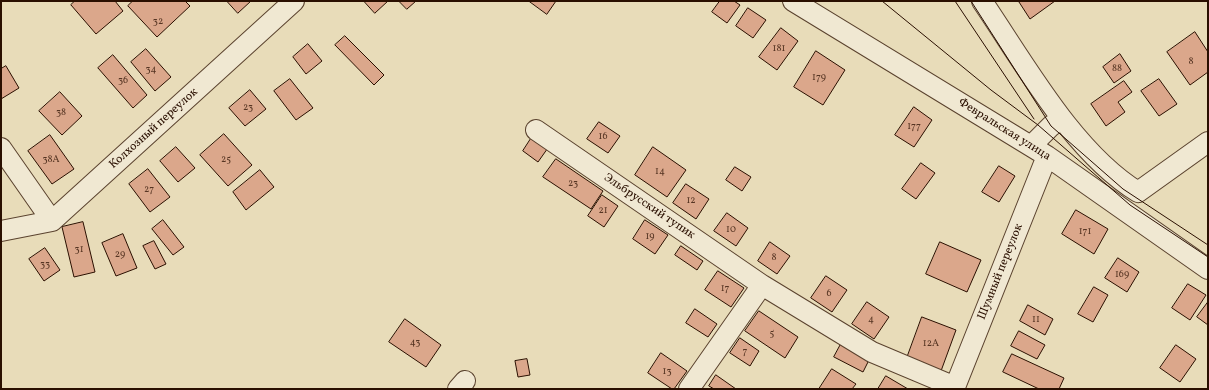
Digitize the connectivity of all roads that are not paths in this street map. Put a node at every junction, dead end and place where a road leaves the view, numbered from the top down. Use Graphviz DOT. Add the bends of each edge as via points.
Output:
graph roads {
  1 [pos="294,1"];
  2 [pos="793,1"];
  3 [pos="982,1"];
  4 [pos="1062,120"];
  5 [pos="536,130"];
  6 [pos="1208,142"];
  7 [pos="1,148"];
  8 [pos="1039,151"];
  9 [pos="52,221"];
  10 [pos="1,231"];
  11 [pos="1208,269"];
  12 [pos="762,285"];
  13 [pos="955,387"];
  14 [pos="689,389"];
  1 -- 9 [label="street, Колхозный переулок"];
  2 -- 8 [label="street, Февральская улица"];
  3 -- 4 [label="street"];
  4 -- 6 [label="street" via="1121,182 1138,192"];
  4 -- 8 [label="street" via="1051,126"];
  5 -- 12 [label="street, Эльбрусский тупик"];
  7 -- 9 [label="street"];
  8 -- 11 [label="street, Февральская улица"];
  8 -- 13 [label="street, Шумный переулок"];
  9 -- 10 [label="street"];
  12 -- 13 [label="street, Эльбрусский тупик" via="872,352"];
  12 -- 14 [label="street"];
}
